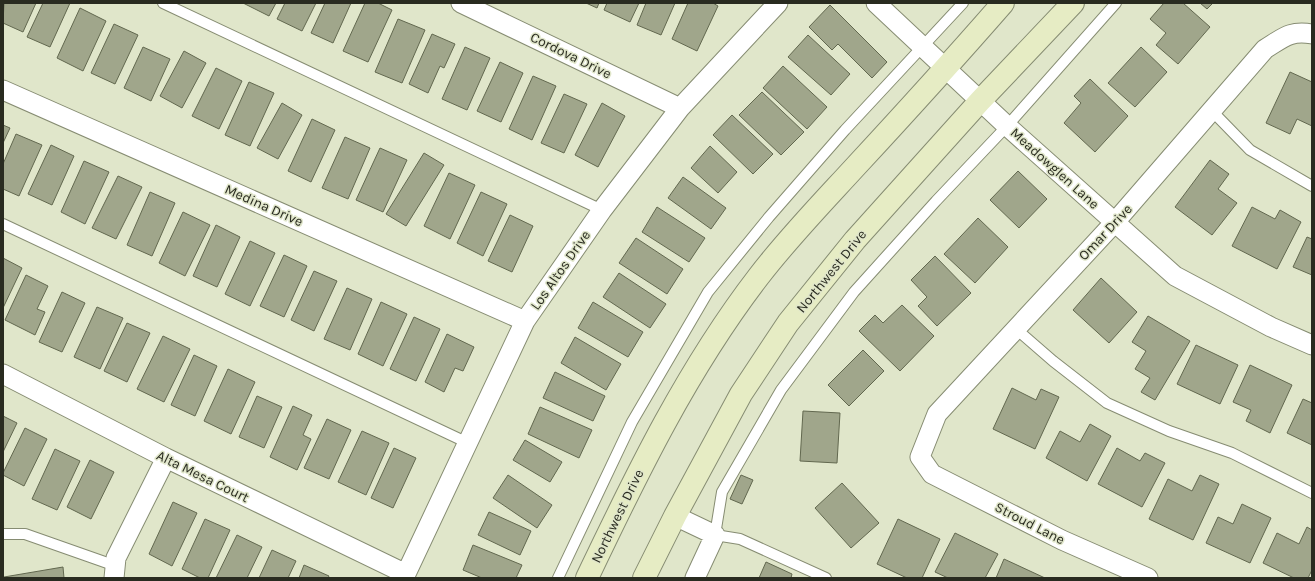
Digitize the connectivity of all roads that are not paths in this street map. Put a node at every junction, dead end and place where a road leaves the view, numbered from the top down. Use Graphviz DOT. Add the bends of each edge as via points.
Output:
graph roads {
  1 [pos="163,3"];
  2 [pos="461,3"];
  3 [pos="876,3"];
  4 [pos="963,3"];
  5 [pos="1003,3"];
  6 [pos="1073,3"];
  7 [pos="1116,3"];
  8 [pos="770,6"];
  9 [pos="1312,34"];
  10 [pos="923,47"];
  11 [pos="946,68"];
  12 [pos="3,90"];
  13 [pos="980,101"];
  14 [pos="680,108"];
  15 [pos="1212,111"];
  16 [pos="1007,126"];
  17 [pos="1312,186"];
  18 [pos="602,210"];
  19 [pos="1115,222"];
  20 [pos="3,224"];
  21 [pos="525,321"];
  22 [pos="1015,328"];
  23 [pos="1312,345"];
  24 [pos="3,374"];
  25 [pos="468,442"];
  26 [pos="920,457"];
  27 [pos="166,458"];
  28 [pos="1312,493"];
  29 [pos="675,516"];
  30 [pos="3,534"];
  31 [pos="715,535"];
  32 [pos="115,572"];
  33 [pos="405,576"];
  34 [pos="558,578"];
  35 [pos="587,578"];
  36 [pos="644,578"];
  37 [pos="695,578"];
  38 [pos="826,578"];
  39 [pos="1148,578"];
  1 -- 18 [label="lane"];
  2 -- 14 [label="street, Cordova Drive"];
  3 -- 10 [label="street, Meadowglen Lane"];
  4 -- 10 [label="lane"];
  5 -- 11 [label="main road, Northwest Drive"];
  6 -- 13 [label="main road, Northwest Drive"];
  7 -- 16 [label="lane"];
  8 -- 14 [label="street, Los Altos Drive"];
  9 -- 15 [label="street, Omar Drive" via="1300,32 1286,35 1265,49"];
  10 -- 11 [label="street, Meadowglen Lane"];
  10 -- 34 [label="lane" via="769,216 708,292 632,422"];
  11 -- 13 [label="street, Meadowglen Lane"];
  11 -- 35 [label="main road, Northwest Drive" via="794,234 759,276 718,334 637,474"];
  12 -- 21 [label="street, Medina Drive"];
  13 -- 16 [label="street, Meadowglen Lane"];
  13 -- 29 [label="main road, Northwest Drive" via="855,240 788,323 741,394"];
  14 -- 18 [label="street, Los Altos Drive"];
  15 -- 17 [label="lane" via="1250,150"];
  15 -- 19 [label="street, Omar Drive"];
  16 -- 19 [label="street, Meadowglen Lane"];
  16 -- 31 [label="lane" via="854,292 781,390 722,492"];
  18 -- 21 [label="street, Los Altos Drive"];
  19 -- 22 [label="street, Omar Drive"];
  19 -- 23 [label="street, Meadowglen Lane" via="1175,276 1271,327"];
  20 -- 25 [label="lane"];
  21 -- 25 [label="street, Los Altos Drive"];
  22 -- 26 [label="street, Omar Drive" via="937,414"];
  22 -- 28 [label="lane" via="1107,403 1168,431 1232,453"];
  24 -- 27 [label="street, Alta Mesa Court"];
  25 -- 33 [label="street, Los Altos Drive"];
  26 -- 39 [label="street, Stroud Lane" via="932,474 1062,540"];
  27 -- 32 [label="street" via="116,558"];
  27 -- 33 [label="street, Alta Mesa Court"];
  29 -- 31 [label="street"];
  29 -- 36 [label="main road, Northwest Drive"];
  30 -- 32 [label="lane" via="25,534"];
  31 -- 37 [label="street"];
  31 -- 38 [label="lane" via="740,539"];
}
